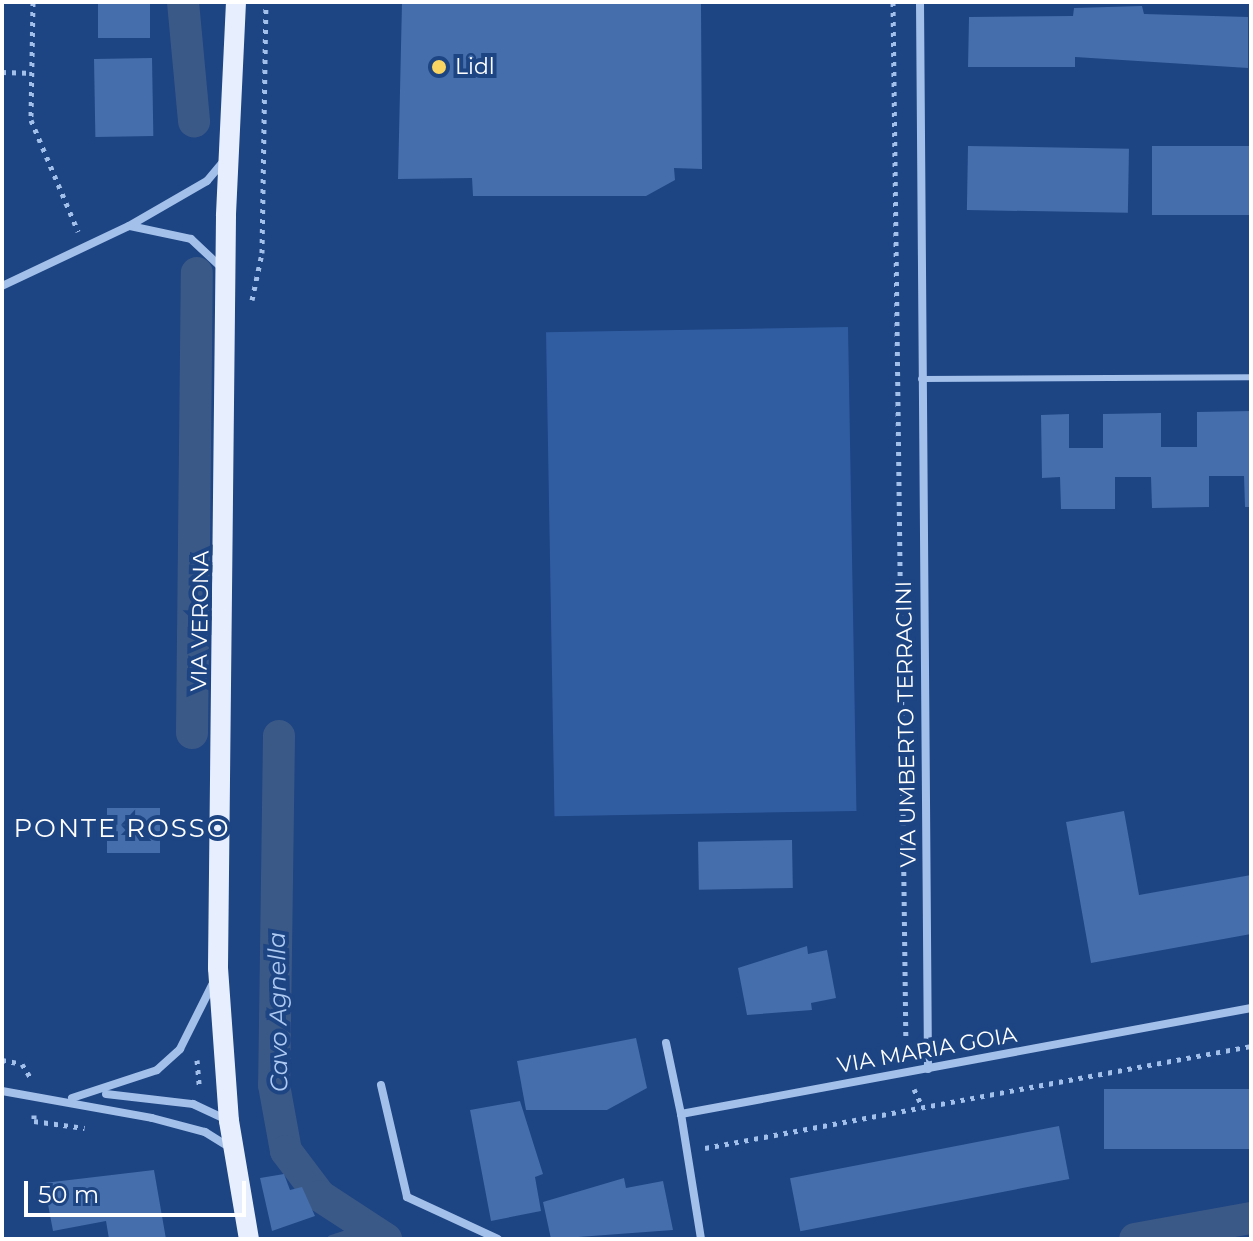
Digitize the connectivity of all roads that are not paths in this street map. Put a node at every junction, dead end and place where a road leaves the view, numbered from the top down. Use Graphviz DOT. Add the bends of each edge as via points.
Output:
graph roads {
  1 [pos="236,2"];
  2 [pos="920,2"];
  3 [pos="230,154"];
  4 [pos="129,226"];
  5 [pos="226,273"];
  6 [pos="2,286"];
  7 [pos="1251,377"];
  8 [pos="921,379"];
  9 [pos="218,968"];
  10 [pos="1251,1008"];
  11 [pos="666,1043"];
  12 [pos="928,1069"];
  13 [pos="381,1085"];
  14 [pos="2,1091"];
  15 [pos="100,1094"];
  16 [pos="67,1099"];
  17 [pos="681,1114"];
  18 [pos="229,1121"];
  19 [pos="232,1149"];
  20 [pos="249,1239"];
  21 [pos="498,1239"];
  22 [pos="701,1239"];
  1 -- 3 [label="main road, VIA VERONA"];
  2 -- 8 [label="street, VIA UMBERTO TERRACINI"];
  3 -- 4 [label="street" via="207,181"];
  3 -- 5 [label="main road, VIA VERONA"];
  4 -- 5 [label="street" via="191,239"];
  4 -- 6 [label="street"];
  5 -- 9 [label="main road, VIA VERONA"];
  7 -- 8 [label="lane"];
  8 -- 12 [label="street, VIA UMBERTO TERRACINI"];
  9 -- 15 [label="street" via="180,1049 140,1081"];
  9 -- 18 [label="main road, VIA VERONA"];
  10 -- 12 [label="street, VIA MARIA GOIA"];
  11 -- 17 [label="street"];
  12 -- 17 [label="street, VIA MARIA GOIA"];
  13 -- 21 [label="street" via="407,1197"];
  14 -- 16 [label="street"];
  15 -- 16 [label="street"];
  15 -- 18 [label="street" via="193,1104"];
  16 -- 19 [label="street" via="205,1132"];
  17 -- 22 [label="street"];
  18 -- 19 [label="main road, VIA VERONA"];
  19 -- 20 [label="main road, VIA VERONA"];
}
